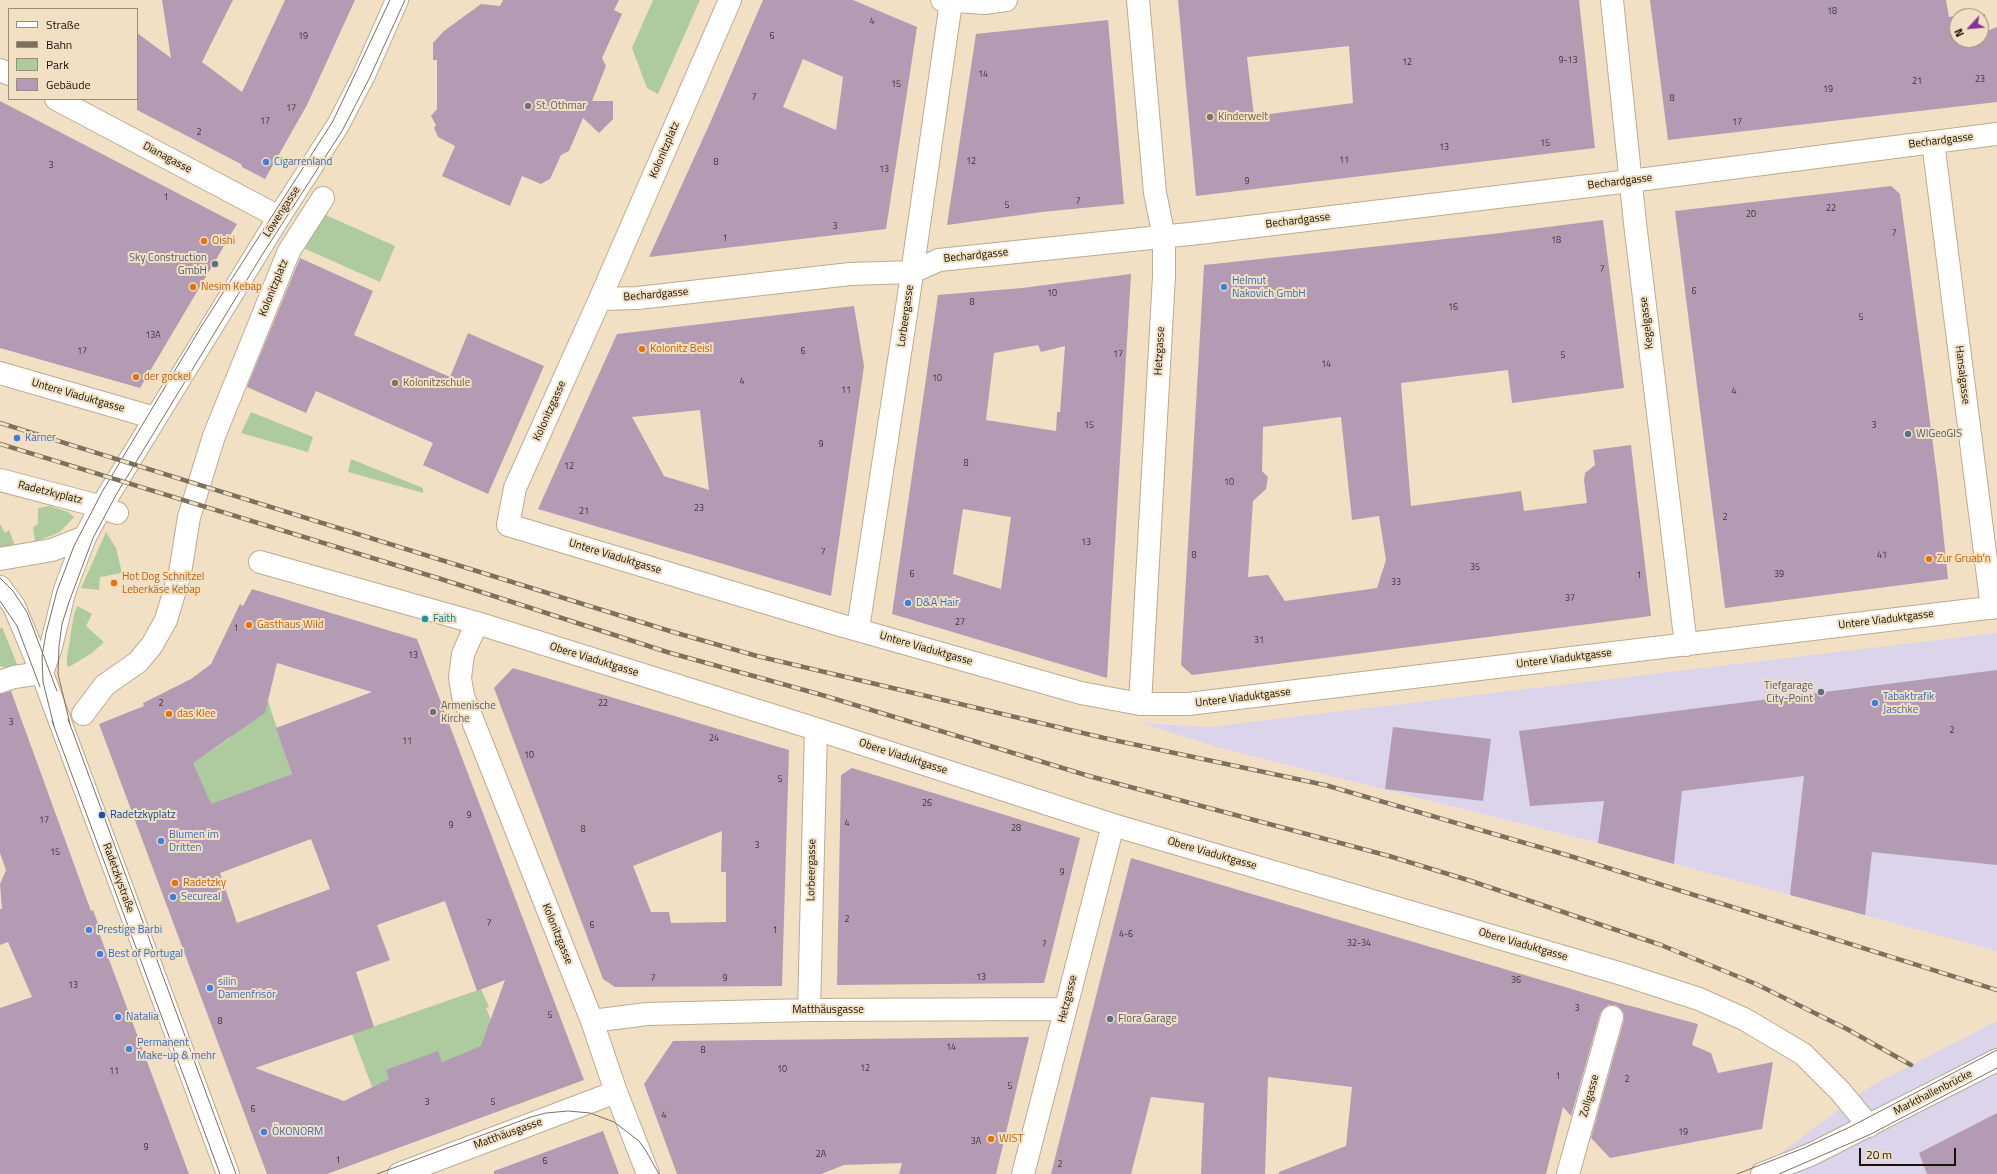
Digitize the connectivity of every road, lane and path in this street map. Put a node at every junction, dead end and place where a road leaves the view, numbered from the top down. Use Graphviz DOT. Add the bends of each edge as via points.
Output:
graph roads {
  1 [pos="397,0"];
  2 [pos="730,0"];
  3 [pos="1006,0"];
  4 [pos="1138,0"];
  5 [pos="1612,0"];
  6 [pos="946,1"];
  7 [pos="58,100"];
  8 [pos="1997,134"];
  9 [pos="1932,142"];
  10 [pos="1630,181"];
  11 [pos="323,198"];
  12 [pos="279,217"];
  13 [pos="1164,237"];
  14 [pos="912,272"];
  15 [pos="600,299"];
  16 [pos="0,373"];
  17 [pos="155,418"];
  18 [pos="0,480"];
  19 [pos="109,510"];
  20 [pos="508,525"];
  21 [pos="85,537"];
  22 [pos="0,559"];
  23 [pos="260,562"];
  24 [pos="0,587"];
  25 [pos="1994,608"];
  26 [pos="476,622"];
  27 [pos="858,629"];
  28 [pos="1686,645"];
  29 [pos="42,673"];
  30 [pos="0,682"];
  31 [pos="1140,704"];
  32 [pos="83,714"];
  33 [pos="816,729"];
  34 [pos="1113,825"];
  35 [pos="1065,1009"];
  36 [pos="808,1010"];
  37 [pos="1612,1017"];
  38 [pos="592,1021"];
  39 [pos="1997,1060"];
  40 [pos="616,1092"];
  41 [pos="1869,1126"];
  42 [pos="228,1174"];
  43 [pos="399,1174"];
  44 [pos="648,1174"];
  45 [pos="1023,1174"];
  46 [pos="1568,1174"];
  47 [pos="1762,1174"];
  1 -- 12 [label="street, Löwengasse" via="364,75 338,125"];
  2 -- 15 [label="street, Kolonitzplatz"];
  3 -- 6 [label="street" via="984,3"];
  4 -- 13 [label="street, Hetzgasse" via="1155,193"];
  5 -- 10 [label="street, Kegelgasse"];
  6 -- 14 [label="street, Lorbeergasse"];
  7 -- 12 [label="street, Dianagasse"];
  8 -- 9 [label="street, Bechardgasse"];
  9 -- 10 [label="street, Bechardgasse"];
  9 -- 25 [label="street, Hansalgasse"];
  10 -- 13 [label="street, Bechardgasse"];
  10 -- 28 [label="street, Kegelgasse"];
  11 -- 32 [label="street, Kolonitzplatz" via="289,250 214,436 189,517 180,573 166,620 152,645 138,662 105,685"];
  12 -- 17 [label="street, Löwengasse"];
  13 -- 14 [label="street, Bechardgasse" via="939,260"];
  13 -- 31 [label="street, Hetzgasse" via="1164,276"];
  14 -- 15 [label="street, Bechardgasse" via="850,274 638,298"];
  14 -- 27 [label="street, Lorbeergasse"];
  15 -- 20 [label="street, Kolonitzgasse" via="515,488"];
  16 -- 17 [label="street, Untere Viaduktgasse"];
  17 -- 19 [label="street"];
  18 -- 19 [label="street, Radetzkyplatz"];
  19 -- 21 [label="street"];
  20 -- 27 [label="street, Untere Viaduktgasse"];
  21 -- 22 [label="street" via="52,550"];
  21 -- 29 [label="street" via="64,592"];
  23 -- 26 [label="street, Obere Viaduktgasse"];
  24 -- 29 [label="street, Radetzkystraße" via="14,606"];
  25 -- 28 [label="street, Untere Viaduktgasse"];
  26 -- 33 [label="street, Obere Viaduktgasse"];
  26 -- 38 [label="street, Kolonitzgasse" via="463,654 460,678 463,696"];
  27 -- 31 [label="street, Untere Viaduktgasse" via="1081,693"];
  28 -- 31 [label="street, Untere Viaduktgasse" via="1188,704"];
  29 -- 30 [label="street"];
  29 -- 42 [label="street, Radetzkystraße"];
  33 -- 34 [label="street, Obere Viaduktgasse"];
  33 -- 36 [label="street, Lorbeergasse"];
  34 -- 35 [label="street, Hetzgasse"];
  34 -- 41 [label="street, Obere Viaduktgasse" via="1700,999 1744,1019 1804,1054"];
  35 -- 36 [label="street, Matthäusgasse"];
  35 -- 45 [label="street, Hetzgasse"];
  36 -- 38 [label="street, Matthäusgasse" via="647,1014"];
  37 -- 46 [label="street, Zollgasse"];
  38 -- 40 [label="street, Kolonitzgasse"];
  39 -- 41 [label="street, Markthallenbrücke"];
  40 -- 43 [label="street, Matthäusgasse"];
  40 -- 44 [label="street, Kolonitzgasse"];
  41 -- 47 [label="street, Markthallenbrücke" via="1812,1154"];
}
